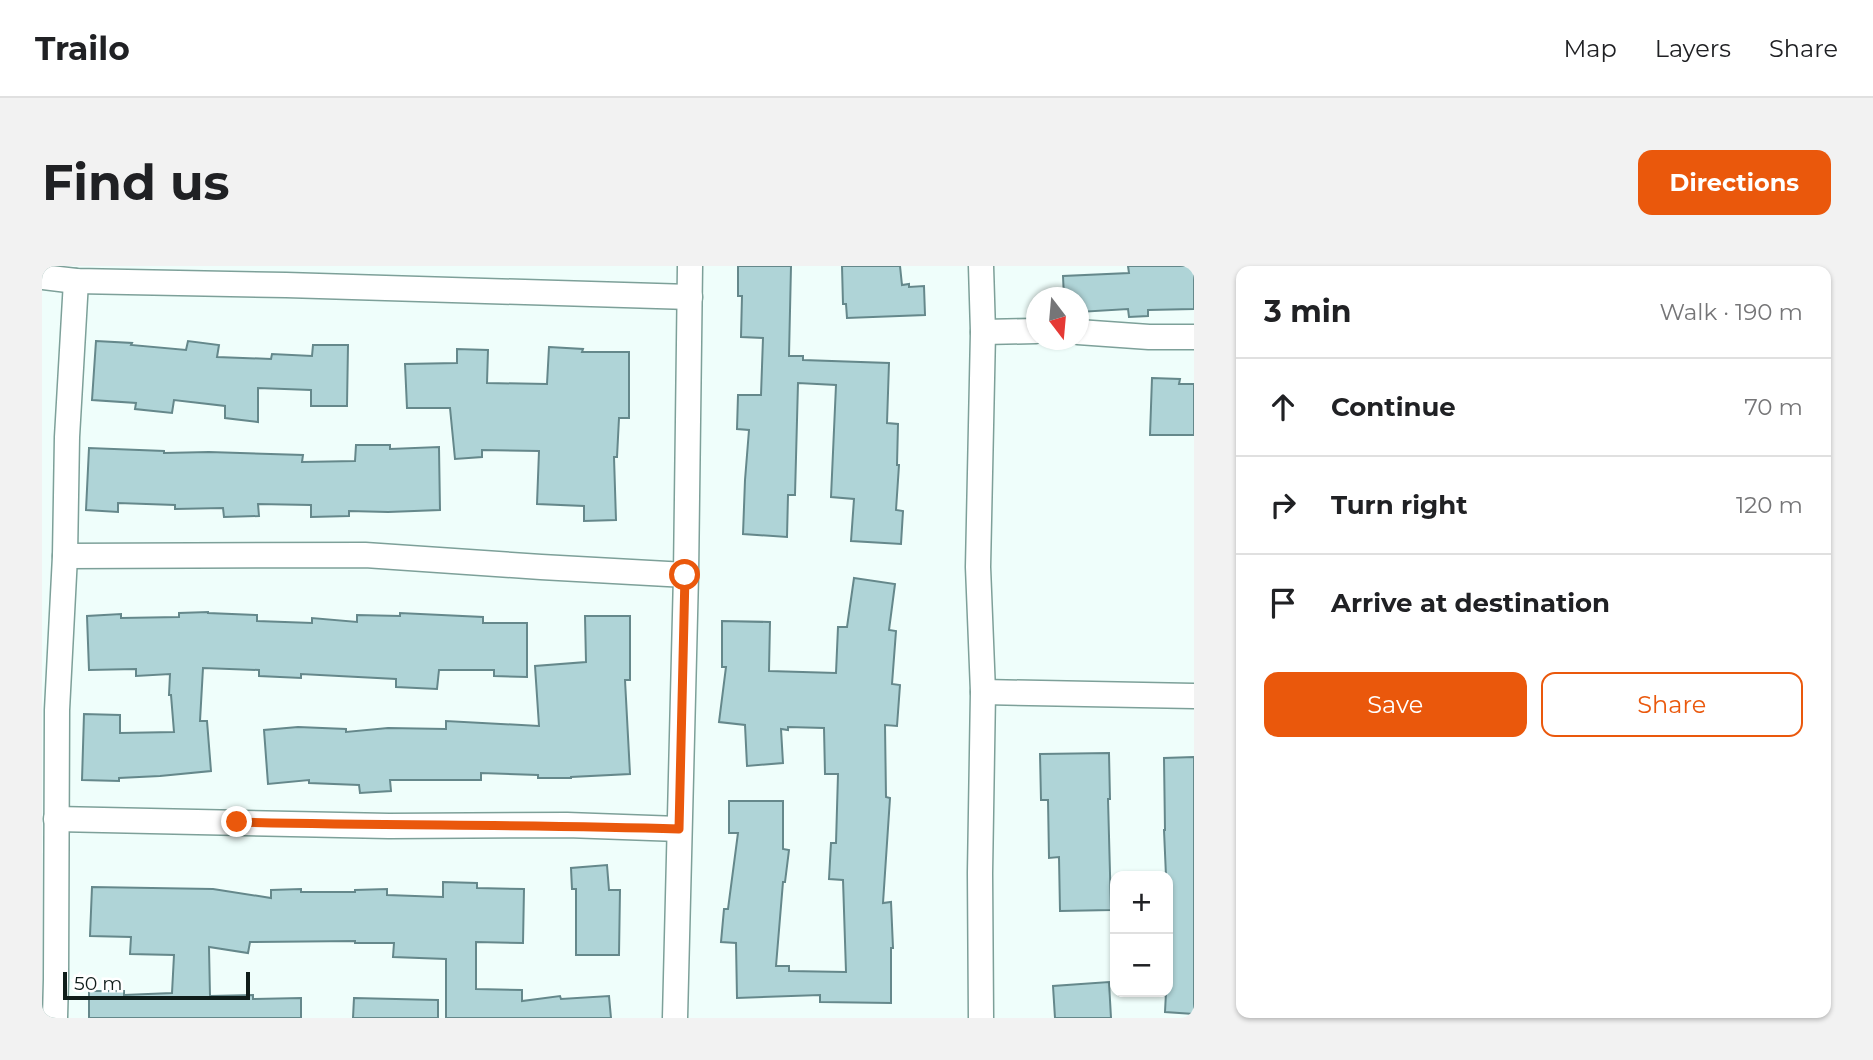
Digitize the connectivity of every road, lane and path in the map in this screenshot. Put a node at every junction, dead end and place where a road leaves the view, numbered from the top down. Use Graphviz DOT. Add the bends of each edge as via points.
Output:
graph roads {
  1 [pos="690,266"];
  2 [pos="981,266"];
  3 [pos="42,277"];
  4 [pos="76,281"];
  5 [pos="690,297"];
  6 [pos="1026,331"];
  7 [pos="983,332"];
  8 [pos="1089,333"];
  9 [pos="1194,337"];
  10 [pos="65,556"];
  11 [pos="685,575"];
  12 [pos="983,692"];
  13 [pos="1194,696"];
  14 [pos="56,819"];
  15 [pos="679,829"];
  16 [pos="55,1018"];
  17 [pos="675,1018"];
  18 [pos="981,1018"];
  1 -- 5 [label="street"];
  2 -- 7 [label="street"];
  3 -- 4 [label="street"];
  4 -- 5 [label="street"];
  4 -- 10 [label="street"];
  5 -- 11 [label="street"];
  6 -- 7 [label="street"];
  7 -- 12 [label="street" via="978,567"];
  8 -- 9 [label="street"];
  10 -- 11 [label="street" via="365,555"];
  10 -- 14 [label="street"];
  11 -- 15 [label="street"];
  12 -- 13 [label="street"];
  12 -- 18 [label="street"];
  14 -- 15 [label="street"];
  14 -- 16 [label="street"];
  15 -- 17 [label="street"];
}
